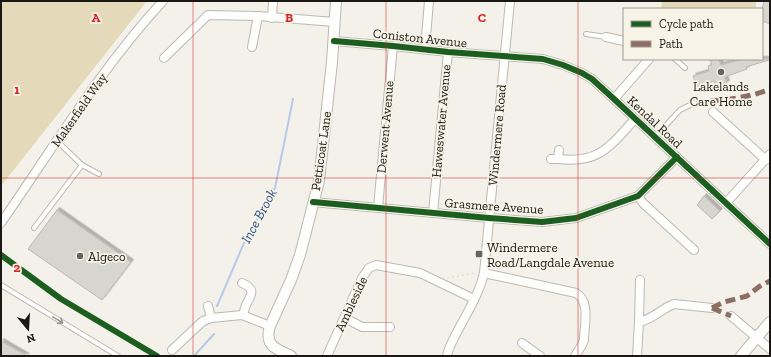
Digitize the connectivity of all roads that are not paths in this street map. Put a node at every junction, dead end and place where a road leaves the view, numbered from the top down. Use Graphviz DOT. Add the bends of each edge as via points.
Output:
graph roads {
  1 [pos="163,1"];
  2 [pos="273,1"];
  3 [pos="336,1"];
  4 [pos="430,1"];
  5 [pos="510,1"];
  6 [pos="258,16"];
  7 [pos="272,18"];
  8 [pos="335,22"];
  9 [pos="586,34"];
  10 [pos="606,37"];
  11 [pos="334,41"];
  12 [pos="623,41"];
  13 [pos="393,46"];
  14 [pos="252,47"];
  15 [pos="425,49"];
  16 [pos="448,52"];
  17 [pos="504,56"];
  18 [pos="164,58"];
  19 [pos="648,60"];
  20 [pos="676,60"];
  21 [pos="685,68"];
  22 [pos="614,99"];
  23 [pos="696,102"];
  24 [pos="713,112"];
  25 [pos="635,118"];
  26 [pos="655,137"];
  27 [pos="57,141"];
  28 [pos="559,150"];
  29 [pos="768,157"];
  30 [pos="677,158"];
  31 [pos="82,164"];
  32 [pos="99,174"];
  33 [pos="638,196"];
  34 [pos="313,202"];
  35 [pos="726,203"];
  36 [pos="378,208"];
  37 [pos="432,213"];
  38 [pos="489,218"];
  39 [pos="2,221"];
  40 [pos="34,228"];
  41 [pos="769,240"];
  42 [pos="694,250"];
  43 [pos="484,273"];
  44 [pos="640,280"];
  45 [pos="242,282"];
  46 [pos="1,285"];
  47 [pos="474,298"];
  48 [pos="208,306"];
  49 [pos="712,308"];
  50 [pos="244,315"];
  51 [pos="731,316"];
  52 [pos="211,318"];
  53 [pos="345,318"];
  54 [pos="639,322"];
  55 [pos="770,322"];
  56 [pos="270,326"];
  57 [pos="390,327"];
  58 [pos="757,337"];
  59 [pos="522,343"];
  60 [pos="770,349"];
  61 [pos="172,350"];
  62 [pos="118,356"];
  63 [pos="291,356"];
  64 [pos="327,356"];
  65 [pos="447,356"];
  66 [pos="540,356"];
  67 [pos="575,356"];
  68 [pos="637,356"];
  69 [pos="741,356"];
  1 -- 27 [label="street, Makerfield Way" via="117,54"];
  2 -- 7 [label="street"];
  3 -- 8 [label="street, Petticoat Lane"];
  4 -- 15 [label="street"];
  5 -- 17 [label="street, Windermere Road"];
  6 -- 7 [label="street"];
  6 -- 14 [label="street"];
  6 -- 18 [label="street" via="208,15"];
  7 -- 8 [label="street"];
  8 -- 11 [label="street, Petticoat Lane"];
  9 -- 10 [label="lane"];
  10 -- 12 [label="street"];
  11 -- 13 [label="street, Coniston Avenue"];
  11 -- 34 [label="street, Petticoat Lane" via="321,160"];
  13 -- 15 [label="street, Coniston Avenue"];
  13 -- 36 [label="street, Derwent Avenue"];
  15 -- 16 [label="street, Coniston Avenue"];
  16 -- 17 [label="street, Coniston Avenue"];
  16 -- 37 [label="street, Haweswater Avenue"];
  17 -- 22 [label="street, Kendal Road" via="563,65 592,79"];
  17 -- 38 [label="street, Windermere Road"];
  19 -- 22 [label="street"];
  20 -- 21 [label="lane"];
  22 -- 25 [label="street, Kendal Road"];
  23 -- 26 [label="lane" via="680,110"];
  24 -- 29 [label="street"];
  25 -- 26 [label="street, Kendal Road"];
  25 -- 28 [label="street" via="609,147 591,158 572,161 555,159"];
  26 -- 30 [label="street, Kendal Road"];
  27 -- 31 [label="lane"];
  27 -- 39 [label="street, Makerfield Way"];
  29 -- 35 [label="street"];
  30 -- 33 [label="street, Grasmere Avenue"];
  30 -- 35 [label="street, Kendal Road"];
  31 -- 32 [label="lane"];
  31 -- 40 [label="lane"];
  33 -- 38 [label="street, Grasmere Avenue" via="576,218 542,222"];
  33 -- 42 [label="street"];
  34 -- 36 [label="street, Grasmere Avenue"];
  34 -- 56 [label="street, Petticoat Lane" via="300,256"];
  35 -- 41 [label="street, Kendal Road"];
  36 -- 37 [label="street, Grasmere Avenue"];
  37 -- 38 [label="street, Grasmere Avenue"];
  38 -- 43 [label="street, Windermere Road"];
  43 -- 47 [label="street, Windermere Road"];
  43 -- 67 [label="street" via="579,295 585,305 584,340"];
  44 -- 54 [label="street"];
  45 -- 50 [label="street" via="252,290"];
  46 -- 62 [label="lane, one-way"];
  47 -- 53 [label="street, Ambleside" via="420,273 376,265 369,268 362,278"];
  47 -- 65 [label="street, Windermere Road"];
  48 -- 52 [label="street"];
  49 -- 54 [label="street" via="674,304 648,320"];
  50 -- 52 [label="street"];
  50 -- 56 [label="street"];
  51 -- 58 [label="street"];
  52 -- 61 [label="street"];
  53 -- 57 [label="street" via="362,327"];
  53 -- 64 [label="street, Ambleside"];
  54 -- 68 [label="street"];
  55 -- 58 [label="street"];
  56 -- 63 [label="street, Petticoat Lane" via="269,340 275,349"];
  58 -- 60 [label="street"];
  58 -- 69 [label="street"];
  59 -- 66 [label="street"];
}
